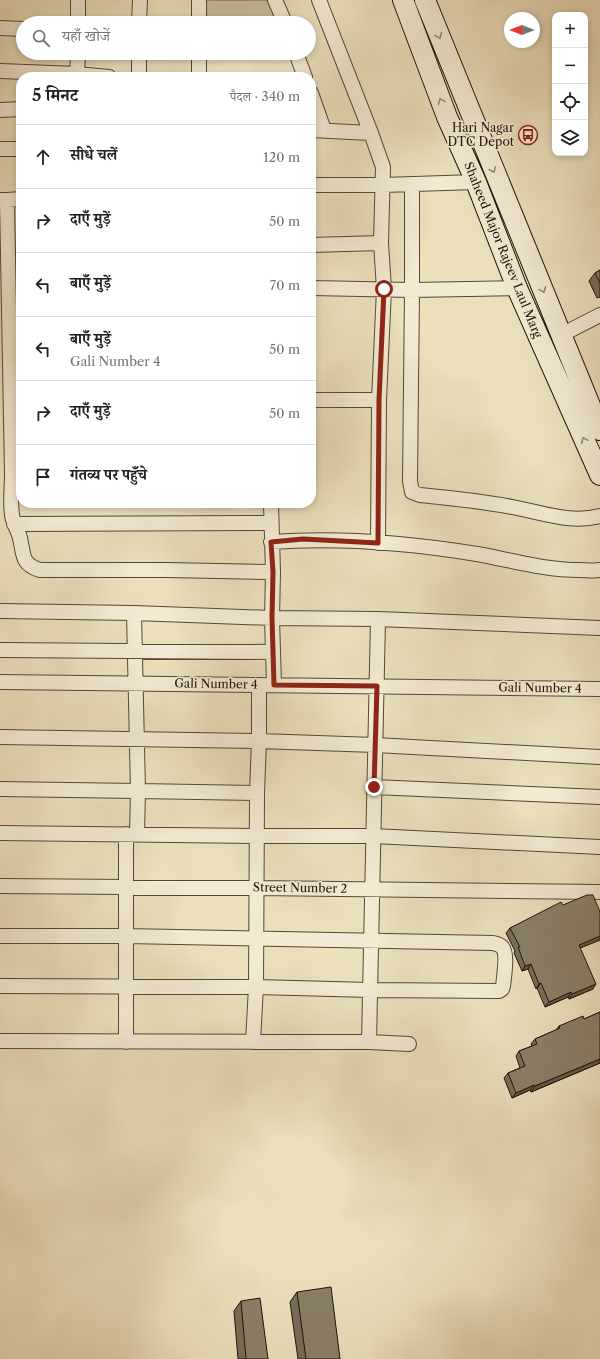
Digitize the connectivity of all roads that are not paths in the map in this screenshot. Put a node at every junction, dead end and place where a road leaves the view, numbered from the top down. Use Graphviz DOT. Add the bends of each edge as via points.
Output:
graph roads {
  1 [pos="78,0"];
  2 [pos="140,0"];
  3 [pos="198,0"];
  4 [pos="275,0"];
  5 [pos="319,0"];
  6 [pos="403,0"];
  7 [pos="425,0"];
  8 [pos="78,16"];
  9 [pos="139,16"];
  10 [pos="199,16"];
  11 [pos="282,16"];
  12 [pos="0,28"];
  13 [pos="16,29"];
  14 [pos="78,60"];
  15 [pos="139,60"];
  16 [pos="199,60"];
  17 [pos="299,60"];
  18 [pos="0,71"];
  19 [pos="16,72"];
  20 [pos="77,72"];
  21 [pos="139,72"];
  22 [pos="199,72"];
  23 [pos="303,72"];
  24 [pos="16,109"];
  25 [pos="0,110"];
  26 [pos="317,130"];
  27 [pos="371,133"];
  28 [pos="0,149"];
  29 [pos="16,149"];
  30 [pos="476,182"];
  31 [pos="412,184"];
  32 [pos="316,185"];
  33 [pos="383,185"];
  34 [pos="16,199"];
  35 [pos="3,200"];
  36 [pos="381,243"];
  37 [pos="316,245"];
  38 [pos="4,249"];
  39 [pos="316,288"];
  40 [pos="517,288"];
  41 [pos="384,289"];
  42 [pos="412,290"];
  43 [pos="10,295"];
  44 [pos="600,315"];
  45 [pos="561,334"];
  46 [pos="316,400"];
  47 [pos="379,400"];
  48 [pos="11,401"];
  49 [pos="600,430"];
  50 [pos="11,474"];
  51 [pos="600,475"];
  52 [pos="271,508"];
  53 [pos="600,516"];
  54 [pos="271,523"];
  55 [pos="14,524"];
  56 [pos="271,542"];
  57 [pos="378,543"];
  58 [pos="600,570"];
  59 [pos="273,572"];
  60 [pos="0,611"];
  61 [pos="134,613"];
  62 [pos="272,618"];
  63 [pos="378,619"];
  64 [pos="600,628"];
  65 [pos="0,650"];
  66 [pos="134,651"];
  67 [pos="273,652"];
  68 [pos="0,682"];
  69 [pos="134,683"];
  70 [pos="259,685"];
  71 [pos="274,685"];
  72 [pos="377,686"];
  73 [pos="600,689"];
  74 [pos="0,737"];
  75 [pos="136,738"];
  76 [pos="259,741"];
  77 [pos="375,745"];
  78 [pos="600,757"];
  79 [pos="374,787"];
  80 [pos="0,789"];
  81 [pos="138,791"];
  82 [pos="257,793"];
  83 [pos="600,797"];
  84 [pos="0,833"];
  85 [pos="131,834"];
  86 [pos="257,836"];
  87 [pos="373,836"];
  88 [pos="600,847"];
  89 [pos="0,886"];
  90 [pos="126,887"];
  91 [pos="256,888"];
  92 [pos="371,889"];
  93 [pos="600,892"];
  94 [pos="0,936"];
  95 [pos="125,936"];
  96 [pos="256,940"];
  97 [pos="371,941"];
  98 [pos="0,986"];
  99 [pos="125,986"];
  100 [pos="256,986"];
  101 [pos="370,990"];
  102 [pos="0,1041"];
  103 [pos="126,1042"];
  104 [pos="253,1042"];
  105 [pos="369,1042"];
  106 [pos="409,1044"];
  1 -- 8 [label="street"];
  2 -- 9 [label="street"];
  3 -- 10 [label="street"];
  4 -- 11 [label="street"];
  5 -- 27 [label="street"];
  30 -- 6 [label="street, Shaheed Major Rajeev Laul Marg, one-way" via="447,117"];
  7 -- 45 [label="street, Shaheed Major Rajeev Laul Marg, one-way"];
  12 -- 13 [label="street"];
  14 -- 20 [label="street"];
  15 -- 21 [label="street"];
  16 -- 22 [label="street"];
  17 -- 23 [label="street"];
  18 -- 19 [label="street"];
  24 -- 25 [label="street"];
  26 -- 27 [label="street"];
  27 -- 33 [label="street" via="383,167"];
  28 -- 29 [label="street"];
  30 -- 31 [label="street"];
  30 -- 40 [label="street, Shaheed Major Rajeev Laul Marg"];
  31 -- 33 [label="street"];
  31 -- 42 [label="street"];
  32 -- 33 [label="street"];
  33 -- 36 [label="street"];
  34 -- 35 [label="street"];
  35 -- 38 [label="street"];
  36 -- 37 [label="street"];
  36 -- 41 [label="street"];
  38 -- 43 [label="street"];
  39 -- 41 [label="street"];
  40 -- 42 [label="street"];
  51 -- 40 [label="street, Shaheed Major Rajeev Laul Marg, one-way"];
  41 -- 42 [label="street"];
  41 -- 47 [label="street"];
  42 -- 53 [label="street" via="412,492 574,518"];
  43 -- 48 [label="street"];
  44 -- 45 [label="street"];
  45 -- 49 [label="street, Shaheed Major Rajeev Laul Marg"];
  46 -- 47 [label="street"];
  47 -- 57 [label="street"];
  48 -- 50 [label="street"];
  50 -- 55 [label="street"];
  52 -- 54 [label="street"];
  54 -- 55 [label="street"];
  54 -- 56 [label="street"];
  55 -- 59 [label="street" via="26,562 30,567 40,570"];
  56 -- 57 [label="street" via="303,539"];
  56 -- 59 [label="street"];
  57 -- 58 [label="street" via="477,554 560,570"];
  59 -- 62 [label="street"];
  60 -- 61 [label="street"];
  61 -- 62 [label="street"];
  61 -- 66 [label="street"];
  62 -- 63 [label="street"];
  62 -- 67 [label="street"];
  63 -- 64 [label="street"];
  63 -- 72 [label="street"];
  65 -- 66 [label="street"];
  66 -- 67 [label="street"];
  66 -- 69 [label="street"];
  67 -- 71 [label="street"];
  68 -- 69 [label="street, Gali Number 4"];
  69 -- 70 [label="street, Gali Number 4"];
  69 -- 75 [label="street"];
  70 -- 71 [label="street, Gali Number 4"];
  70 -- 76 [label="street"];
  71 -- 72 [label="street, Gali Number 4"];
  72 -- 73 [label="street, Gali Number 4"];
  72 -- 77 [label="street"];
  74 -- 75 [label="street"];
  75 -- 76 [label="street"];
  75 -- 81 [label="street"];
  76 -- 77 [label="street"];
  76 -- 82 [label="street"];
  77 -- 78 [label="street"];
  77 -- 79 [label="street"];
  79 -- 83 [label="street"];
  79 -- 87 [label="street"];
  80 -- 81 [label="street"];
  81 -- 82 [label="street"];
  81 -- 85 [label="street"];
  82 -- 86 [label="street"];
  84 -- 85 [label="street"];
  85 -- 86 [label="street"];
  85 -- 90 [label="street"];
  86 -- 87 [label="street"];
  86 -- 91 [label="street"];
  87 -- 88 [label="street"];
  87 -- 92 [label="street"];
  89 -- 90 [label="street, Street Number 2"];
  90 -- 91 [label="street, Street Number 2"];
  90 -- 95 [label="street"];
  91 -- 92 [label="street, Street Number 2"];
  91 -- 96 [label="street"];
  92 -- 93 [label="street, Street Number 2"];
  92 -- 97 [label="street"];
  94 -- 95 [label="street"];
  95 -- 96 [label="street"];
  95 -- 99 [label="street"];
  96 -- 97 [label="street"];
  96 -- 100 [label="street"];
  97 -- 101 [label="street"];
  97 -- 101 [label="street" via="493,943 503,948 505,953 503,986 499,990"];
  98 -- 99 [label="street"];
  99 -- 100 [label="street"];
  99 -- 103 [label="street"];
  100 -- 101 [label="street"];
  100 -- 104 [label="street"];
  101 -- 105 [label="street"];
  102 -- 103 [label="street"];
  103 -- 104 [label="street"];
  104 -- 105 [label="street"];
  105 -- 106 [label="street"];
}
